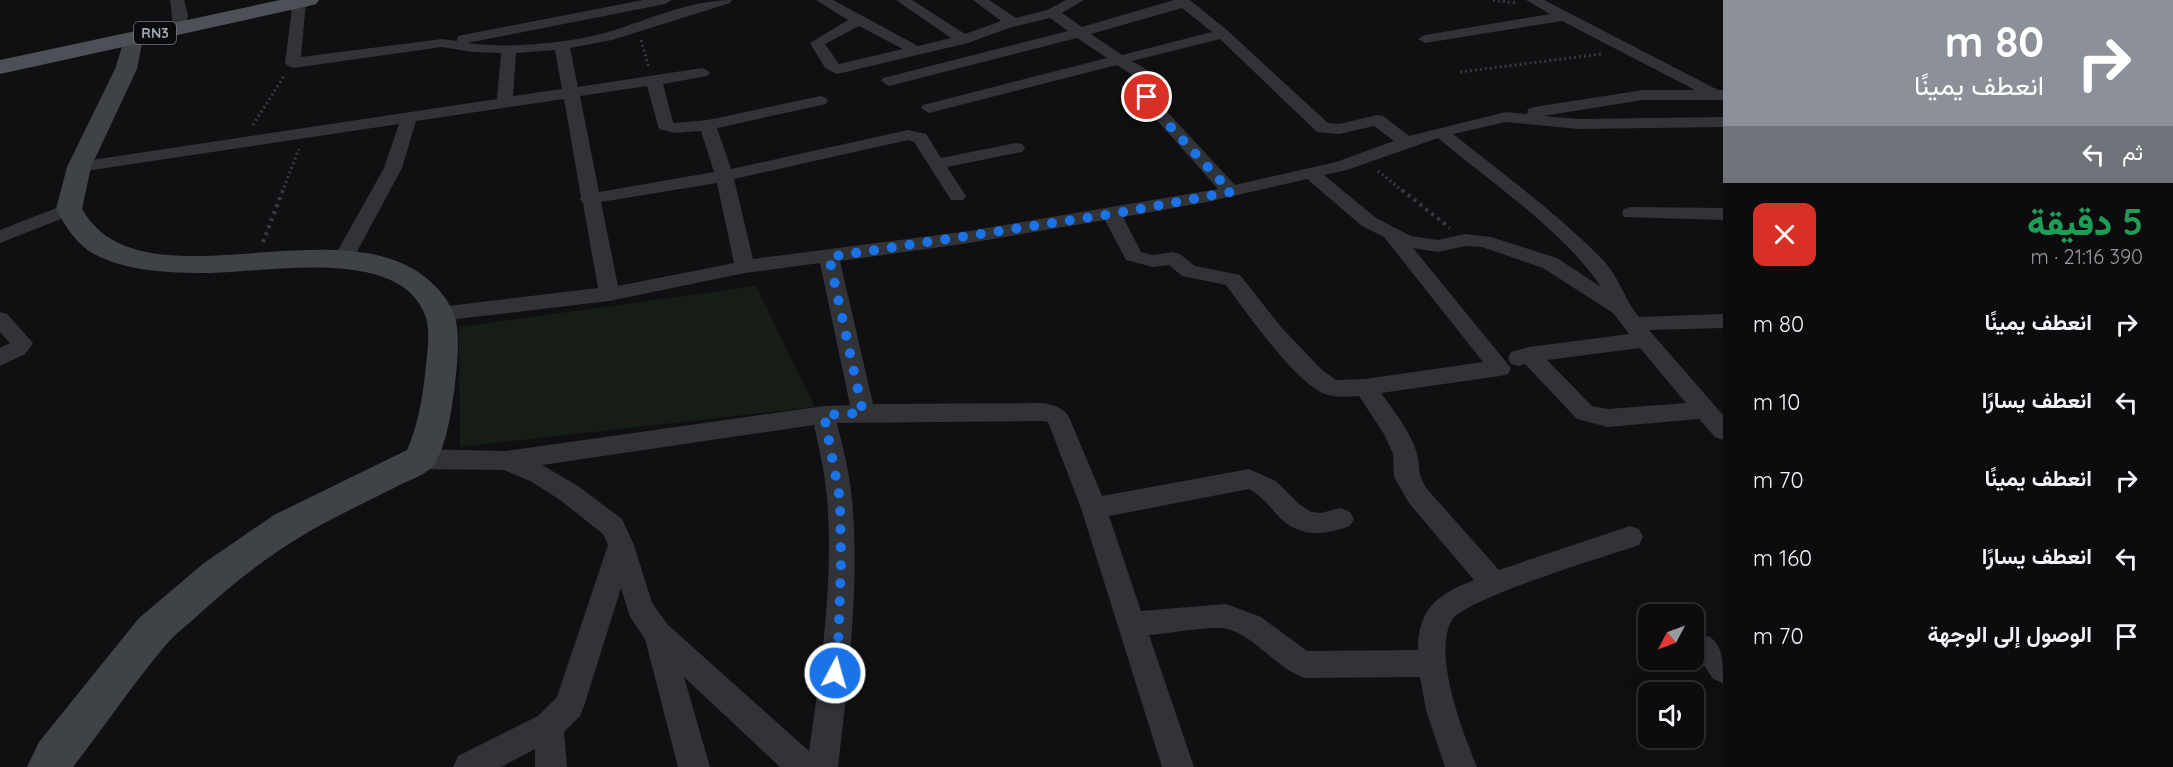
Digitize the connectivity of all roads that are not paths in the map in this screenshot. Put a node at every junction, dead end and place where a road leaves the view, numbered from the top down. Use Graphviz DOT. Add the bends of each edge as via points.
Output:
graph roads {
  1 [pos="177,0"];
  2 [pos="665,0"];
  3 [pos="725,0"];
  4 [pos="823,0"];
  5 [pos="903,0"];
  6 [pos="980,0"];
  7 [pos="1077,0"];
  8 [pos="1533,0"];
  9 [pos="304,1"];
  10 [pos="1183,1"];
  11 [pos="1052,13"];
  12 [pos="1566,16"];
  13 [pos="859,20"];
  14 [pos="1010,24"];
  15 [pos="180,28"];
  16 [pos="1082,32"];
  17 [pos="1223,34"];
  18 [pos="133,38"];
  19 [pos="1425,39"];
  20 [pos="963,40"];
  21 [pos="442,43"];
  22 [pos="562,45"];
  23 [pos="509,49"];
  24 [pos="917,51"];
  25 [pos="823,55"];
  26 [pos="803,58"];
  27 [pos="1119,60"];
  28 [pos="0,67"];
  29 [pos="702,73"];
  30 [pos="654,81"];
  31 [pos="889,81"];
  32 [pos="571,93"];
  33 [pos="1718,94"];
  34 [pos="820,101"];
  35 [pos="505,102"];
  36 [pos="929,108"];
  37 [pos="409,117"];
  38 [pos="1506,117"];
  39 [pos="1723,122"];
  40 [pos="708,125"];
  41 [pos="1440,132"];
  42 [pos="1406,142"];
  43 [pos="1016,148"];
  44 [pos="937,164"];
  45 [pos="79,167"];
  46 [pos="1312,174"];
  47 [pos="724,176"];
  48 [pos="1231,192"];
  49 [pos="957,196"];
  50 [pos="589,199"];
  51 [pos="69,209"];
  52 [pos="1631,213"];
  53 [pos="1112,214"];
  54 [pos="1723,214"];
  55 [pos="1392,235"];
  56 [pos="0,237"];
  57 [pos="829,257"];
  58 [pos="343,259"];
  59 [pos="745,267"];
  60 [pos="609,294"];
  61 [pos="1620,308"];
  62 [pos="440,314"];
  63 [pos="0,319"];
  64 [pos="1723,321"];
  65 [pos="1642,335"];
  66 [pos="1529,355"];
  67 [pos="0,358"];
  68 [pos="1500,368"];
  69 [pos="1365,387"];
  70 [pos="1705,410"];
  71 [pos="863,413"];
  72 [pos="824,415"];
  73 [pos="1723,431"];
  74 [pos="419,459"];
  75 [pos="506,460"];
  76 [pos="1094,508"];
  77 [pos="1341,519"];
  78 [pos="1630,537"];
  79 [pos="621,545"];
  80 [pos="1494,584"];
  81 [pos="1132,624"];
  82 [pos="658,634"];
  83 [pos="1433,663"];
  84 [pos="549,726"];
  85 [pos="49,767"];
  86 [pos="469,767"];
  87 [pos="551,767"];
  88 [pos="694,767"];
  89 [pos="803,767"];
  90 [pos="822,767"];
  91 [pos="1178,767"];
  92 [pos="1461,767"];
  1 -- 15 [label="street"];
  2 -- 21 [label="street"];
  3 -- 22 [label="street" via="607,37"];
  4 -- 13 [label="street"];
  5 -- 20 [label="street"];
  6 -- 14 [label="street" via="1011,20"];
  7 -- 11 [label="street"];
  8 -- 12 [label="street"];
  9 -- 15 [label="main road, RN3"];
  9 -- 21 [label="street" via="293,63"];
  10 -- 16 [label="street"];
  10 -- 17 [label="street"];
  11 -- 14 [label="street"];
  11 -- 16 [label="street"];
  12 -- 19 [label="street"];
  12 -- 33 [label="street"];
  13 -- 24 [label="street"];
  13 -- 25 [label="street" via="819,40 817,45"];
  14 -- 20 [label="street"];
  15 -- 18 [label="main road, RN3"];
  16 -- 27 [label="street"];
  16 -- 31 [label="street"];
  17 -- 27 [label="street"];
  17 -- 42 [label="street" via="1323,128 1339,129 1377,120"];
  18 -- 28 [label="main road, RN3"];
  18 -- 45 [label="street" via="126,69"];
  20 -- 24 [label="street"];
  21 -- 23 [label="street"];
  22 -- 23 [label="street"];
  22 -- 32 [label="street"];
  23 -- 35 [label="street"];
  24 -- 25 [label="street" via="837,69"];
  25 -- 26 [label="street"];
  27 -- 36 [label="street"];
  27 -- 48 [label="street" via="1146,76 1151,82 1147,97 1154,107"];
  29 -- 30 [label="street"];
  30 -- 32 [label="street"];
  30 -- 40 [label="street" via="665,125"];
  32 -- 35 [label="street"];
  32 -- 50 [label="street"];
  33 -- 38 [label="street" via="1643,95"];
  34 -- 40 [label="street"];
  35 -- 37 [label="street"];
  37 -- 45 [label="street"];
  37 -- 58 [label="street" via="393,168"];
  38 -- 39 [label="street" via="1579,124"];
  38 -- 41 [label="street"];
  40 -- 47 [label="street"];
  41 -- 42 [label="street"];
  41 -- 61 [label="street" via="1551,222 1597,265"];
  42 -- 46 [label="street"];
  43 -- 44 [label="street"];
  44 -- 47 [label="street" via="920,138 908,135"];
  44 -- 49 [label="street"];
  45 -- 51 [label="street"];
  46 -- 48 [label="street"];
  46 -- 55 [label="street" via="1369,222"];
  47 -- 50 [label="street"];
  47 -- 59 [label="street"];
  48 -- 53 [label="street"];
  50 -- 60 [label="street"];
  51 -- 56 [label="street"];
  51 -- 58 [label="street" via="80,229 102,248 148,262"];
  52 -- 54 [label="street"];
  53 -- 57 [label="street"];
  53 -- 69 [label="street" via="1133,256 1153,261 1173,258 1189,271 1233,280 1273,332 1321,383 1341,389"];
  55 -- 61 [label="street" via="1438,246 1465,240 1505,247 1550,263"];
  55 -- 68 [label="street"];
  57 -- 59 [label="street"];
  57 -- 71 [label="street"];
  58 -- 62 [label="street" via="381,264 417,282"];
  59 -- 60 [label="street"];
  60 -- 62 [label="street"];
  61 -- 65 [label="street"];
  62 -- 74 [label="street" via="442,373 428,444"];
  63 -- 67 [label="street" via="22,343"];
  64 -- 65 [label="street" via="1645,323 1639,326"];
  65 -- 66 [label="street"];
  65 -- 70 [label="street"];
  66 -- 68 [label="street"];
  66 -- 70 [label="street" via="1585,413 1608,418"];
  68 -- 69 [label="street"];
  69 -- 80 [label="street" via="1394,430 1405,454 1406,477 1418,496"];
  70 -- 73 [label="street"];
  71 -- 72 [label="street"];
  71 -- 76 [label="street" via="1050,413 1061,423"];
  72 -- 75 [label="street"];
  72 -- 90 [label="street" via="840,499 841,564 838,649"];
  74 -- 75 [label="street"];
  74 -- 85 [label="street" via="287,526 217,575 153,631"];
  75 -- 79 [label="street" via="569,493 613,526"];
  76 -- 77 [label="street" via="1249,479 1259,481 1304,522 1319,524"];
  76 -- 81 [label="street"];
  78 -- 80 [label="street"];
  79 -- 82 [label="street" via="640,608"];
  79 -- 84 [label="street" via="569,706"];
  80 -- 83 [label="street" via="1448,604 1442,611 1434,635"];
  81 -- 83 [label="street" via="1226,616 1251,627 1305,665"];
  81 -- 91 [label="street"];
  82 -- 88 [label="street"];
  82 -- 89 [label="street"];
  83 -- 92 [label="street" via="1436,698"];
  84 -- 86 [label="street"];
  84 -- 87 [label="street"];
}
